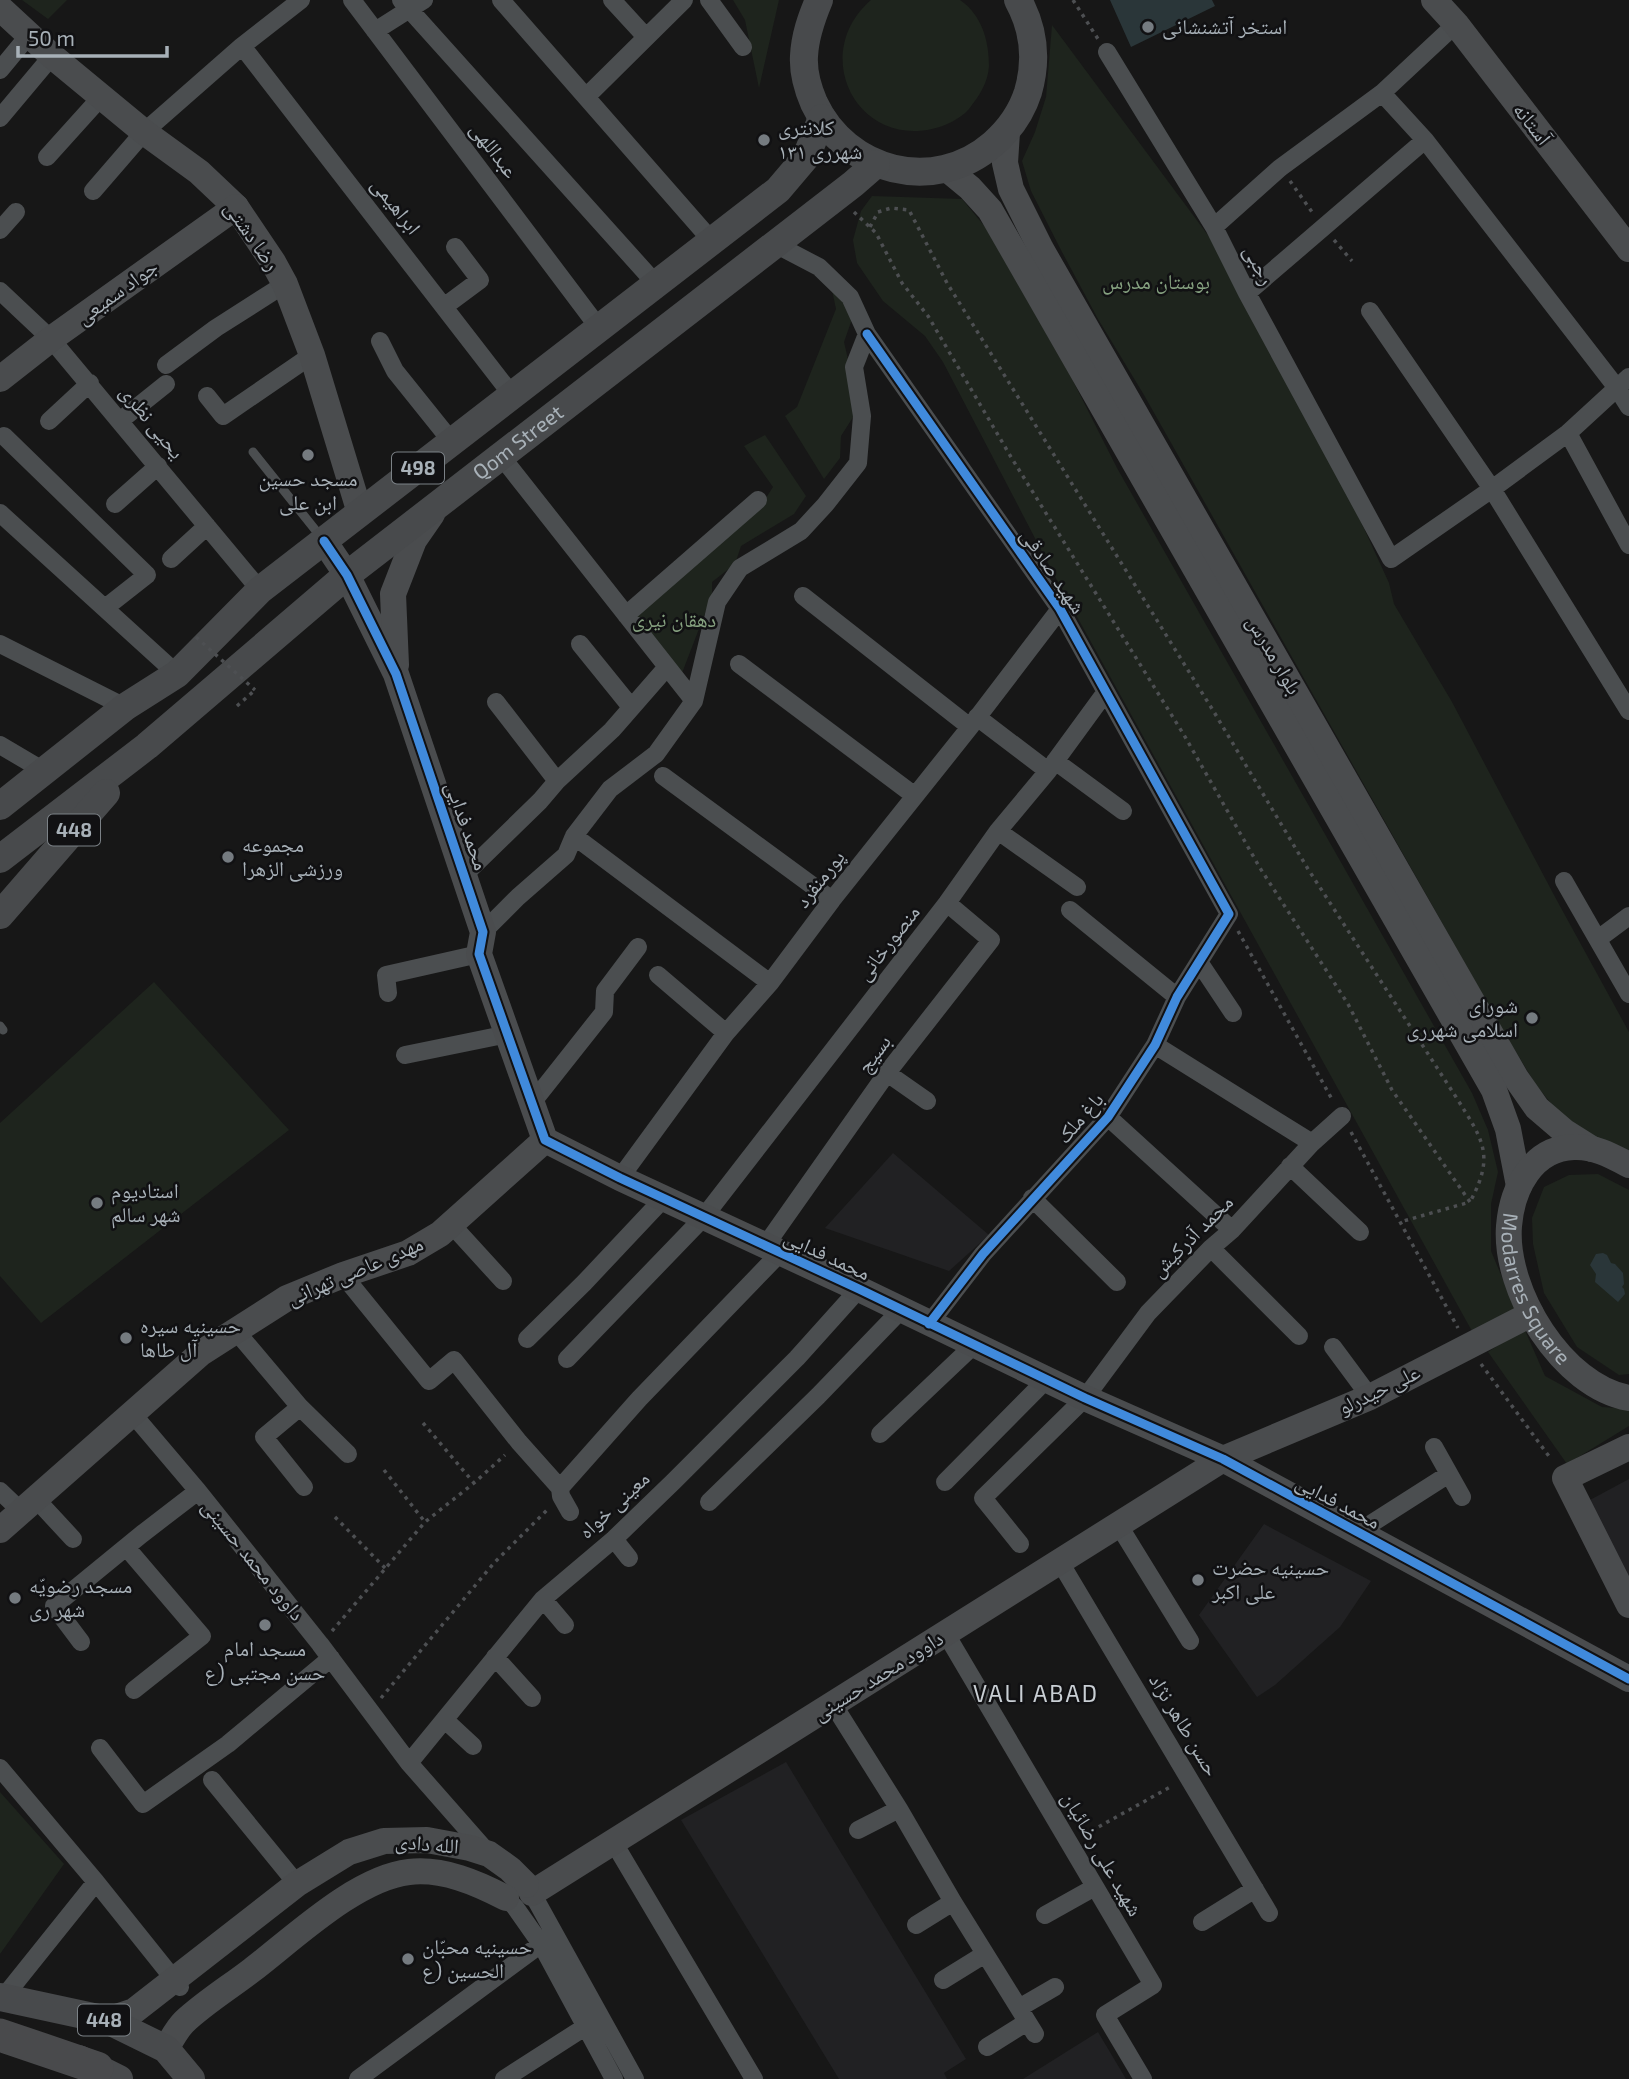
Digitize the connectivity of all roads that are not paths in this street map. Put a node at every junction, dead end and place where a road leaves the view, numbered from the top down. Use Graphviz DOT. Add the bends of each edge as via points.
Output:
graph roads {
  1 [pos="301,0"];
  2 [pos="352,0"];
  3 [pos="501,0"];
  4 [pos="612,0"];
  5 [pos="684,0"];
  6 [pos="709,0"];
  7 [pos="819,0"];
  8 [pos="1434,0"];
  9 [pos="412,3"];
  10 [pos="1028,4"];
  11 [pos="0,8"];
  12 [pos="1456,24"];
  13 [pos="375,31"];
  14 [pos="29,35"];
  15 [pos="646,37"];
  16 [pos="242,46"];
  17 [pos="743,47"];
  18 [pos="1107,52"];
  19 [pos="52,56"];
  20 [pos="0,69"];
  21 [pos="1382,93"];
  22 [pos="102,96"];
  23 [pos="587,96"];
  24 [pos="0,118"];
  25 [pos="822,118"];
  26 [pos="144,132"];
  27 [pos="1007,132"];
  28 [pos="1425,141"];
  29 [pos="47,157"];
  30 [pos="876,164"];
  31 [pos="947,169"];
  32 [pos="93,191"];
  33 [pos="236,207"];
  34 [pos="16,212"];
  35 [pos="1214,227"];
  36 [pos="0,230"];
  37 [pos="712,241"];
  38 [pos="775,244"];
  39 [pos="455,247"];
  40 [pos="1629,249"];
  41 [pos="285,284"];
  42 [pos="656,284"];
  43 [pos="0,291"];
  44 [pos="1247,293"];
  45 [pos="445,306"];
  46 [pos="1370,311"];
  47 [pos="600,328"];
  48 [pos="867,334"];
  49 [pos="51,339"];
  50 [pos="380,341"];
  51 [pos="312,355"];
  52 [pos="166,365"];
  53 [pos="0,379"];
  54 [pos="90,383"];
  55 [pos="1623,383"];
  56 [pos="166,384"];
  57 [pos="512,395"];
  58 [pos="208,396"];
  59 [pos="1629,407"];
  60 [pos="121,420"];
  61 [pos="49,421"];
  62 [pos="1568,433"];
  63 [pos="4,436"];
  64 [pos="452,442"];
  65 [pos="253,452"];
  66 [pos="501,456"];
  67 [pos="158,466"];
  68 [pos="1492,489"];
  69 [pos="758,500"];
  70 [pos="115,504"];
  71 [pos="439,504"];
  72 [pos="0,513"];
  73 [pos="360,513"];
  74 [pos="207,526"];
  75 [pos="324,541"];
  76 [pos="1629,545"];
  77 [pos="171,559"];
  78 [pos="347,575"];
  79 [pos="260,590"];
  80 [pos="803,596"];
  81 [pos="105,608"];
  82 [pos="1060,609"];
  83 [pos="626,615"];
  84 [pos="0,644"];
  85 [pos="580,644"];
  86 [pos="739,664"];
  87 [pos="667,667"];
  88 [pos="177,674"];
  89 [pos="396,674"];
  90 [pos="1105,693"];
  91 [pos="694,701"];
  92 [pos="496,702"];
  93 [pos="125,707"];
  94 [pos="631,707"];
  95 [pos="1629,711"];
  96 [pos="973,722"];
  97 [pos="0,745"];
  98 [pos="148,746"];
  99 [pos="1051,766"];
  100 [pos="44,771"];
  101 [pos="663,776"];
  102 [pos="556,781"];
  103 [pos="915,796"];
  104 [pos="0,806"];
  105 [pos="1123,811"];
  106 [pos="998,831"];
  107 [pos="574,836"];
  108 [pos="0,859"];
  109 [pos="465,874"];
  110 [pos="1564,881"];
  111 [pos="1077,887"];
  112 [pos="832,900"];
  113 [pos="947,903"];
  114 [pos="1070,910"];
  115 [pos="1229,914"];
  116 [pos="0,915"];
  117 [pos="1629,916"];
  118 [pos="1598,939"];
  119 [pos="481,943"];
  120 [pos="638,947"];
  121 [pos="1199,962"];
  122 [pos="658,975"];
  123 [pos="770,983"];
  124 [pos="388,993"];
  125 [pos="1629,993"];
  126 [pos="1177,997"];
  127 [pos="1233,1013"];
  128 [pos="726,1032"];
  129 [pos="508,1034"];
  130 [pos="1155,1045"];
  131 [pos="405,1055"];
  132 [pos="887,1073"];
  133 [pos="927,1101"];
  134 [pos="532,1103"];
  135 [pos="1342,1116"];
  136 [pos="1108,1117"];
  137 [pos="545,1140"];
  138 [pos="1312,1143"];
  139 [pos="1592,1149"];
  140 [pos="1629,1165"];
  141 [pos="1290,1166"];
  142 [pos="620,1178"];
  143 [pos="1518,1186"];
  144 [pos="664,1198"];
  145 [pos="1032,1198"];
  146 [pos="703,1217"];
  147 [pos="451,1224"];
  148 [pos="1232,1230"];
  149 [pos="1360,1232"];
  150 [pos="1211,1248"];
  151 [pos="772,1250"];
  152 [pos="344,1275"];
  153 [pos="503,1281"];
  154 [pos="1117,1282"];
  155 [pos="859,1289"];
  156 [pos="901,1310"];
  157 [pos="1531,1314"];
  158 [pos="929,1324"];
  159 [pos="235,1330"];
  160 [pos="1299,1336"];
  161 [pos="527,1339"];
  162 [pos="974,1345"];
  163 [pos="1334,1347"];
  164 [pos="566,1359"];
  165 [pos="1046,1380"];
  166 [pos="1370,1397"];
  167 [pos="1085,1398"];
  168 [pos="1629,1398"];
  169 [pos="300,1407"];
  170 [pos="131,1412"];
  171 [pos="880,1434"];
  172 [pos="1434,1447"];
  173 [pos="1629,1447"];
  174 [pos="348,1454"];
  175 [pos="1223,1459"];
  176 [pos="1449,1474"];
  177 [pos="945,1482"];
  178 [pos="304,1487"];
  179 [pos="0,1491"];
  180 [pos="198,1492"];
  181 [pos="560,1492"];
  182 [pos="1462,1497"];
  183 [pos="709,1502"];
  184 [pos="29,1506"];
  185 [pos="570,1512"];
  186 [pos="1118,1524"];
  187 [pos="0,1530"];
  188 [pos="1358,1532"];
  189 [pos="73,1539"];
  190 [pos="614,1539"];
  191 [pos="1020,1544"];
  192 [pos="125,1547"];
  193 [pos="629,1558"];
  194 [pos="1060,1562"];
  195 [pos="543,1599"];
  196 [pos="1629,1605"];
  197 [pos="565,1625"];
  198 [pos="946,1634"];
  199 [pos="1190,1641"];
  200 [pos="81,1642"];
  201 [pos="325,1651"];
  202 [pos="495,1657"];
  203 [pos="1629,1679"];
  204 [pos="134,1690"];
  205 [pos="532,1698"];
  206 [pos="833,1704"];
  207 [pos="445,1720"];
  208 [pos="473,1746"];
  209 [pos="100,1748"];
  210 [pos="409,1763"];
  211 [pos="0,1768"];
  212 [pos="212,1780"];
  213 [pos="899,1809"];
  214 [pos="858,1830"];
  215 [pos="614,1843"];
  216 [pos="489,1854"];
  217 [pos="96,1882"];
  218 [pos="297,1885"];
  219 [pos="1095,1887"];
  220 [pos="1255,1889"];
  221 [pos="521,1892"];
  222 [pos="953,1902"];
  223 [pos="1269,1913"];
  224 [pos="1045,1915"];
  225 [pos="1202,1922"];
  226 [pos="916,1925"];
  227 [pos="541,1944"];
  228 [pos="985,1954"];
  229 [pos="943,1980"];
  230 [pos="1055,1987"];
  231 [pos="172,1990"];
  232 [pos="1,2004"];
  233 [pos="107,2020"];
  234 [pos="1027,2022"];
  235 [pos="182,2024"];
  236 [pos="585,2027"];
  237 [pos="0,2035"];
  238 [pos="987,2047"];
  239 [pos="166,2049"];
  240 [pos="108,2074"];
  241 [pos="191,2079"];
  242 [pos="358,2079"];
  243 [pos="504,2079"];
  244 [pos="614,2079"];
  245 [pos="635,2079"];
  246 [pos="754,2079"];
  247 [pos="1143,2079"];
  1 -- 16 [label="street"];
  2 -- 13 [label="street, عبداللهی"];
  3 -- 23 [label="street"];
  4 -- 15 [label="street"];
  5 -- 15 [label="street"];
  6 -- 17 [label="street"];
  7 -- 25 [label="main road" via="807,27 804,58 808,89"];
  8 -- 12 [label="street, آستانه"];
  9 -- 13 [label="street"];
  9 -- 42 [label="street"];
  10 -- 27 [label="main road" via="1033,75 1024,105"];
  11 -- 14 [label="street, رضا دشتی"];
  12 -- 21 [label="street"];
  12 -- 40 [label="street, آستانه"];
  13 -- 47 [label="street, عبداللهی"];
  14 -- 19 [label="street, رضا دشتی"];
  14 -- 20 [label="street"];
  15 -- 23 [label="street"];
  16 -- 26 [label="street"];
  16 -- 45 [label="street, ابراهیمی"];
  18 -- 35 [label="street, رجبی"];
  19 -- 22 [label="street, رضا دشتی"];
  19 -- 24 [label="street"];
  21 -- 28 [label="street"];
  21 -- 35 [label="street" via="1280,168"];
  22 -- 26 [label="street, رضا دشتی"];
  22 -- 29 [label="street"];
  23 -- 37 [label="street"];
  25 -- 30 [label="main road" via="845,145"];
  25 -- 37 [label="main road, Qom Street / 498" via="806,157 778,190"];
  26 -- 32 [label="street"];
  26 -- 33 [label="street, رضا دشتی" via="199,172"];
  27 -- 31 [label="main road" via="980,155"];
  27 -- 139 [label="street, بلوار مدرس" via="1005,163 1012,189 1041,249 1516,1079 1537,1108"];
  28 -- 44 [label="street"];
  28 -- 55 [label="street"];
  30 -- 31 [label="main road" via="911,172"];
  30 -- 38 [label="main road, Qom Street / 498"];
  31 -- 143 [label="street, بلوار مدرس" via="990,210 1494,1090 1508,1129"];
  33 -- 41 [label="street, رضا دشتی"];
  33 -- 49 [label="street, جواد سمیعی"];
  34 -- 36 [label="street"];
  35 -- 44 [label="street, رجبی"];
  37 -- 42 [label="main road, Qom Street / 498"];
  38 -- 48 [label="street, شهید صادقی" via="819,267 850,297"];
  38 -- 66 [label="main road, Qom Street / 498"];
  39 -- 45 [label="street" via="480,280"];
  41 -- 51 [label="street, رضا دشتی"];
  41 -- 52 [label="street"];
  42 -- 47 [label="main road, Qom Street / 498"];
  43 -- 49 [label="street, یحیی نظری"];
  44 -- 68 [label="street, رجبی" via="1391,559"];
  45 -- 57 [label="street, ابراهیمی"];
  46 -- 68 [label="street"];
  47 -- 57 [label="main road, Qom Street / 498"];
  48 -- 82 [label="street, شهید صادقی"];
  48 -- 91 [label="street" via="854,367 862,416 858,463 801,531 740,568 717,602"];
  49 -- 53 [label="street, جواد سمیعی"];
  49 -- 54 [label="street, یحیی نظری"];
  50 -- 64 [label="street" via="396,371"];
  51 -- 58 [label="street" via="223,416"];
  51 -- 73 [label="street, رضا دشتی"];
  54 -- 60 [label="street, یحیی نظری"];
  54 -- 61 [label="street"];
  55 -- 59 [label="street"];
  55 -- 62 [label="street"];
  56 -- 60 [label="street"];
  57 -- 64 [label="main road, Qom Street / 498"];
  60 -- 67 [label="street, یحیی نظری"];
  62 -- 68 [label="street"];
  62 -- 76 [label="street"];
  63 -- 81 [label="street" via="147,575"];
  64 -- 73 [label="main road, Qom Street / 498"];
  65 -- 75 [label="lane"];
  66 -- 71 [label="main road, Qom Street / 498"];
  66 -- 83 [label="street"];
  67 -- 70 [label="street"];
  67 -- 74 [label="street, یحیی نظری"];
  68 -- 95 [label="street"];
  69 -- 83 [label="street"];
  71 -- 78 [label="main road, Qom Street / 498"];
  71 -- 89 [label="street" via="414,540 393,594"];
  72 -- 81 [label="street"];
  73 -- 75 [label="main road, Qom Street / 498"];
  74 -- 77 [label="street"];
  74 -- 79 [label="street, یحیی نظری"];
  75 -- 78 [label="street, محمد فدایی"];
  75 -- 79 [label="main road, Qom Street / 498"];
  78 -- 89 [label="street, محمد فدایی"];
  78 -- 98 [label="main road, Qom Street / 498"];
  79 -- 88 [label="main road, Qom Street / 498"];
  80 -- 96 [label="street"];
  81 -- 88 [label="street"];
  82 -- 90 [label="street, شهید صادقی"];
  82 -- 96 [label="street, پورمنفرد"];
  83 -- 87 [label="street"];
  84 -- 93 [label="street"];
  85 -- 94 [label="street"];
  86 -- 103 [label="street"];
  87 -- 91 [label="street"];
  87 -- 94 [label="street"];
  88 -- 93 [label="main road, Qom Street / 498"];
  89 -- 109 [label="street, محمد فدایی"];
  90 -- 99 [label="street, منصورخانی"];
  90 -- 115 [label="street, شهید صادقی"];
  91 -- 107 [label="street" via="656,754 611,789"];
  92 -- 102 [label="street"];
  93 -- 100 [label="main road, Qom Street / 498"];
  94 -- 102 [label="street"];
  96 -- 99 [label="street"];
  96 -- 103 [label="street, پورمنفرد"];
  97 -- 100 [label="street"];
  98 -- 108 [label="main road, Qom Street / 498"];
  98 -- 116 [label="main road, 448"];
  99 -- 105 [label="street"];
  99 -- 106 [label="street, منصورخانی"];
  100 -- 104 [label="main road, Qom Street / 498"];
  101 -- 112 [label="street"];
  102 -- 109 [label="street"];
  103 -- 112 [label="street, پورمنفرد"];
  106 -- 111 [label="street"];
  106 -- 113 [label="street, منصورخانی"];
  107 -- 119 [label="street" via="566,855 518,897"];
  107 -- 123 [label="street"];
  109 -- 119 [label="street, محمد فدایی"];
  110 -- 118 [label="street"];
  112 -- 123 [label="street, پورمنفرد"];
  113 -- 132 [label="street, بسیج" via="991,940"];
  113 -- 146 [label="street, منصورخانی"];
  114 -- 126 [label="street"];
  115 -- 121 [label="street, باغ ملک"];
  117 -- 118 [label="street"];
  118 -- 125 [label="street"];
  119 -- 124 [label="street" via="386,975"];
  119 -- 129 [label="street, محمد فدایی"];
  120 -- 134 [label="street" via="605,991 604,1012"];
  121 -- 126 [label="street, باغ ملک"];
  121 -- 127 [label="street"];
  122 -- 128 [label="street"];
  123 -- 128 [label="street, پورمنفرد"];
  126 -- 130 [label="street, باغ ملک"];
  128 -- 142 [label="street, پورمنفرد"];
  129 -- 131 [label="street"];
  129 -- 134 [label="street, محمد فدایی"];
  130 -- 136 [label="street, باغ ملک"];
  130 -- 138 [label="street"];
  132 -- 133 [label="street"];
  132 -- 151 [label="street, بسیج"];
  134 -- 137 [label="street, محمد فدایی"];
  135 -- 138 [label="street, محمد آذرکیش"];
  136 -- 145 [label="street, باغ ملک"];
  136 -- 148 [label="street"];
  137 -- 142 [label="street, محمد فدایی"];
  137 -- 147 [label="street, مهدی عاصی تهرانی"];
  138 -- 141 [label="street, محمد آذرکیش"];
  139 -- 140 [label="street, Modarres Square"];
  139 -- 143 [label="street, Modarres Square" via="1556,1150 1528,1170"];
  141 -- 148 [label="street, محمد آذرکیش"];
  141 -- 149 [label="street"];
  142 -- 144 [label="street, محمد فدایی"];
  143 -- 157 [label="street, Modarres Square" via="1509,1228 1516,1276"];
  144 -- 146 [label="street, محمد فدایی"];
  144 -- 161 [label="street"];
  145 -- 154 [label="street"];
  145 -- 158 [label="street, باغ ملک"];
  146 -- 151 [label="street, محمد فدایی"];
  146 -- 164 [label="street, منصورخانی"];
  147 -- 152 [label="street, مهدی عاصی تهرانی" via="408,1254"];
  147 -- 153 [label="street"];
  148 -- 150 [label="street, محمد آذرکیش"];
  150 -- 160 [label="street"];
  150 -- 167 [label="street, محمد آذرکیش" via="1148,1313"];
  151 -- 155 [label="street, محمد فدایی"];
  151 -- 181 [label="street, بسیج"];
  152 -- 159 [label="street, مهدی عاصی تهرانی" via="287,1298"];
  152 -- 181 [label="street" via="429,1381 454,1360"];
  155 -- 156 [label="street, محمد فدایی"];
  155 -- 190 [label="street, معینی خواه" via="797,1358"];
  156 -- 158 [label="street, محمد فدایی"];
  156 -- 183 [label="street"];
  157 -- 166 [label="street, علی حیدرلو"];
  157 -- 168 [label="street, Modarres Square" via="1550,1346 1586,1380"];
  158 -- 162 [label="street, محمد فدایی"];
  159 -- 169 [label="street"];
  159 -- 170 [label="street, مهدی عاصی تهرانی"];
  162 -- 165 [label="street, محمد فدایی"];
  162 -- 171 [label="street"];
  163 -- 166 [label="street"];
  165 -- 167 [label="street, محمد فدایی"];
  165 -- 177 [label="street"];
  166 -- 175 [label="street, علی حیدرلو"];
  167 -- 175 [label="street, محمد فدایی"];
  167 -- 191 [label="street, محمد آذرکیش" via="983,1498"];
  169 -- 174 [label="street"];
  169 -- 178 [label="street" via="264,1437"];
  170 -- 180 [label="street, داوود محمد حسینی"];
  170 -- 184 [label="street, مهدی عاصی تهرانی"];
  172 -- 176 [label="street"];
  173 -- 196 [label="street" via="1565,1478"];
  175 -- 186 [label="street, داوود محمد حسینی"];
  175 -- 188 [label="street, محمد فدایی"];
  176 -- 182 [label="street"];
  176 -- 188 [label="street"];
  179 -- 184 [label="street"];
  180 -- 192 [label="street"];
  180 -- 201 [label="street, داوود محمد حسینی"];
  181 -- 185 [label="street"];
  184 -- 187 [label="street, مهدی عاصی تهرانی"];
  184 -- 189 [label="street"];
  186 -- 194 [label="street, داوود محمد حسینی"];
  186 -- 199 [label="street"];
  188 -- 203 [label="street, محمد فدایی"];
  190 -- 193 [label="street"];
  190 -- 195 [label="street, معینی خواه"];
  192 -- 200 [label="street" via="54,1606"];
  192 -- 204 [label="street" via="202,1636"];
  194 -- 198 [label="street, داوود محمد حسینی"];
  194 -- 220 [label="street, حسن طاهر نژاد"];
  195 -- 197 [label="street"];
  195 -- 202 [label="street, معینی خواه"];
  198 -- 206 [label="street, داوود محمد حسینی"];
  198 -- 219 [label="street, شهید علی رضائیان"];
  201 -- 209 [label="street" via="228,1744 143,1804"];
  201 -- 210 [label="street, داوود محمد حسینی"];
  202 -- 205 [label="street"];
  202 -- 207 [label="street, معینی خواه"];
  206 -- 213 [label="street"];
  206 -- 215 [label="street, داوود محمد حسینی"];
  207 -- 208 [label="street"];
  207 -- 210 [label="street, معینی خواه"];
  210 -- 216 [label="street, داوود محمد حسینی"];
  211 -- 217 [label="street"];
  212 -- 218 [label="street"];
  213 -- 214 [label="street"];
  213 -- 222 [label="street"];
  215 -- 221 [label="street, داوود محمد حسینی"];
  215 -- 246 [label="street"];
  216 -- 218 [label="street, الله دادی" via="427,1840 384,1841 349,1852"];
  216 -- 221 [label="street, الله دادی" via="510,1869"];
  217 -- 231 [label="street"];
  217 -- 232 [label="street"];
  218 -- 231 [label="street, الله دادی"];
  219 -- 224 [label="street"];
  219 -- 247 [label="street, شهید علی رضائیان" via="1153,1985 1105,2015"];
  220 -- 223 [label="street, حسن طاهر نژاد"];
  220 -- 225 [label="street"];
  221 -- 227 [label="street, الله دادی" via="515,1907"];
  221 -- 235 [label="street, الله دادی" via="441,1874 409,1872 381,1880 331,1907"];
  221 -- 245 [label="street, الله دادی"];
  222 -- 226 [label="street"];
  222 -- 228 [label="street"];
  227 -- 236 [label="street, الله دادی"];
  227 -- 242 [label="street"];
  228 -- 229 [label="street"];
  228 -- 234 [label="street"];
  230 -- 234 [label="street"];
  231 -- 233 [label="street, الله دادی"];
  231 -- 235 [label="street" via="156,2013 163,2022"];
  232 -- 233 [label="main road, 448"];
  232 -- 240 [label="main road, 448"];
  233 -- 239 [label="main road, 448"];
  234 -- 238 [label="street"];
  235 -- 239 [label="street, الله دادی"];
  236 -- 243 [label="street"];
  236 -- 244 [label="street, الله دادی"];
  237 -- 240 [label="highway"];
  239 -- 241 [label="main road, 448"];
}
